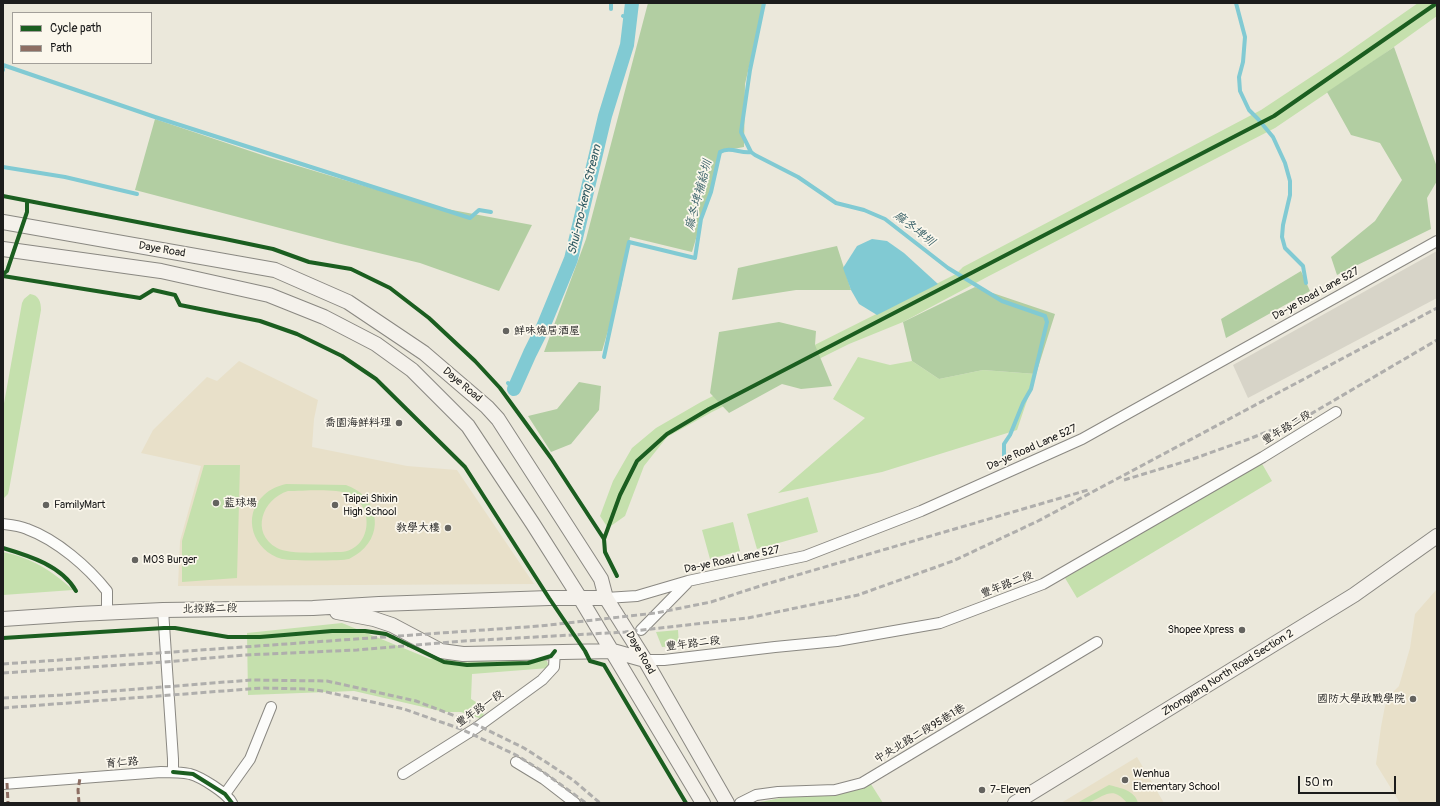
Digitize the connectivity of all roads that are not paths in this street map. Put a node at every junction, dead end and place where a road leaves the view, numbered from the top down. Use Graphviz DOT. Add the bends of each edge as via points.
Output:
graph roads {
  1 [pos="3,222"];
  2 [pos="1437,241"];
  3 [pos="3,249"];
  4 [pos="1336,412"];
  5 [pos="3,524"];
  6 [pos="1437,536"];
  7 [pos="688,581"];
  8 [pos="580,598"];
  9 [pos="606,598"];
  10 [pos="313,608"];
  11 [pos="163,610"];
  12 [pos="107,612"];
  13 [pos="3,619"];
  14 [pos="641,630"];
  15 [pos="1097,642"];
  16 [pos="555,651"];
  17 [pos="612,651"];
  18 [pos="645,660"];
  19 [pos="272,707"];
  20 [pos="516,762"];
  21 [pos="173,772"];
  22 [pos="403,774"];
  23 [pos="3,784"];
  24 [pos="225,794"];
  25 [pos="232,803"];
  26 [pos="575,803"];
  27 [pos="703,803"];
  28 [pos="726,803"];
  29 [pos="740,803"];
  30 [pos="1015,803"];
  1 -- 9 [label="main road, Daye Road" via="275,270 348,302 424,353 498,419 601,579"];
  2 -- 7 [label="street, Da-ye Road Lane 527" via="1082,439 921,511 805,556"];
  3 -- 8 [label="main road, Daye Road" via="161,271 269,295 324,317 376,344 412,370 468,426"];
  4 -- 18 [label="street, 豐年路二段" via="1050,581 940,623 837,641"];
  5 -- 12 [label="street" via="27,528 57,544 87,568 107,591"];
  6 -- 30 [label="main road, Zhongyang North Road Section 2" via="1354,595"];
  7 -- 9 [label="street, Da-ye Road Lane 527" via="637,596"];
  7 -- 14 [label="street"];
  8 -- 9 [label="main road"];
  8 -- 10 [label="main road"];
  8 -- 17 [label="main road, Daye Road"];
  9 -- 18 [label="main road, Daye Road"];
  10 -- 11 [label="main road, 北投路二段"];
  10 -- 16 [label="main road" via="374,619 392,625 441,651 463,654"];
  11 -- 12 [label="main road, 北投路二段"];
  11 -- 21 [label="street"];
  12 -- 13 [label="main road, 北投路二段"];
  15 -- 29 [label="street, 中央北路二段95巷1巷" via="862,783 835,790 778,792 756,796"];
  16 -- 17 [label="main road"];
  16 -- 22 [label="street, 豐年路一段" via="554,667 542,680 476,728"];
  17 -- 18 [label="main road"];
  17 -- 27 [label="main road, Daye Road"];
  18 -- 28 [label="main road, Daye Road"];
  19 -- 24 [label="street" via="250,759"];
  20 -- 26 [label="street" via="544,779"];
  21 -- 23 [label="street, 育仁路"];
  21 -- 24 [label="street, 育仁路" via="192,774"];
  24 -- 25 [label="street, 育仁路"];
}
